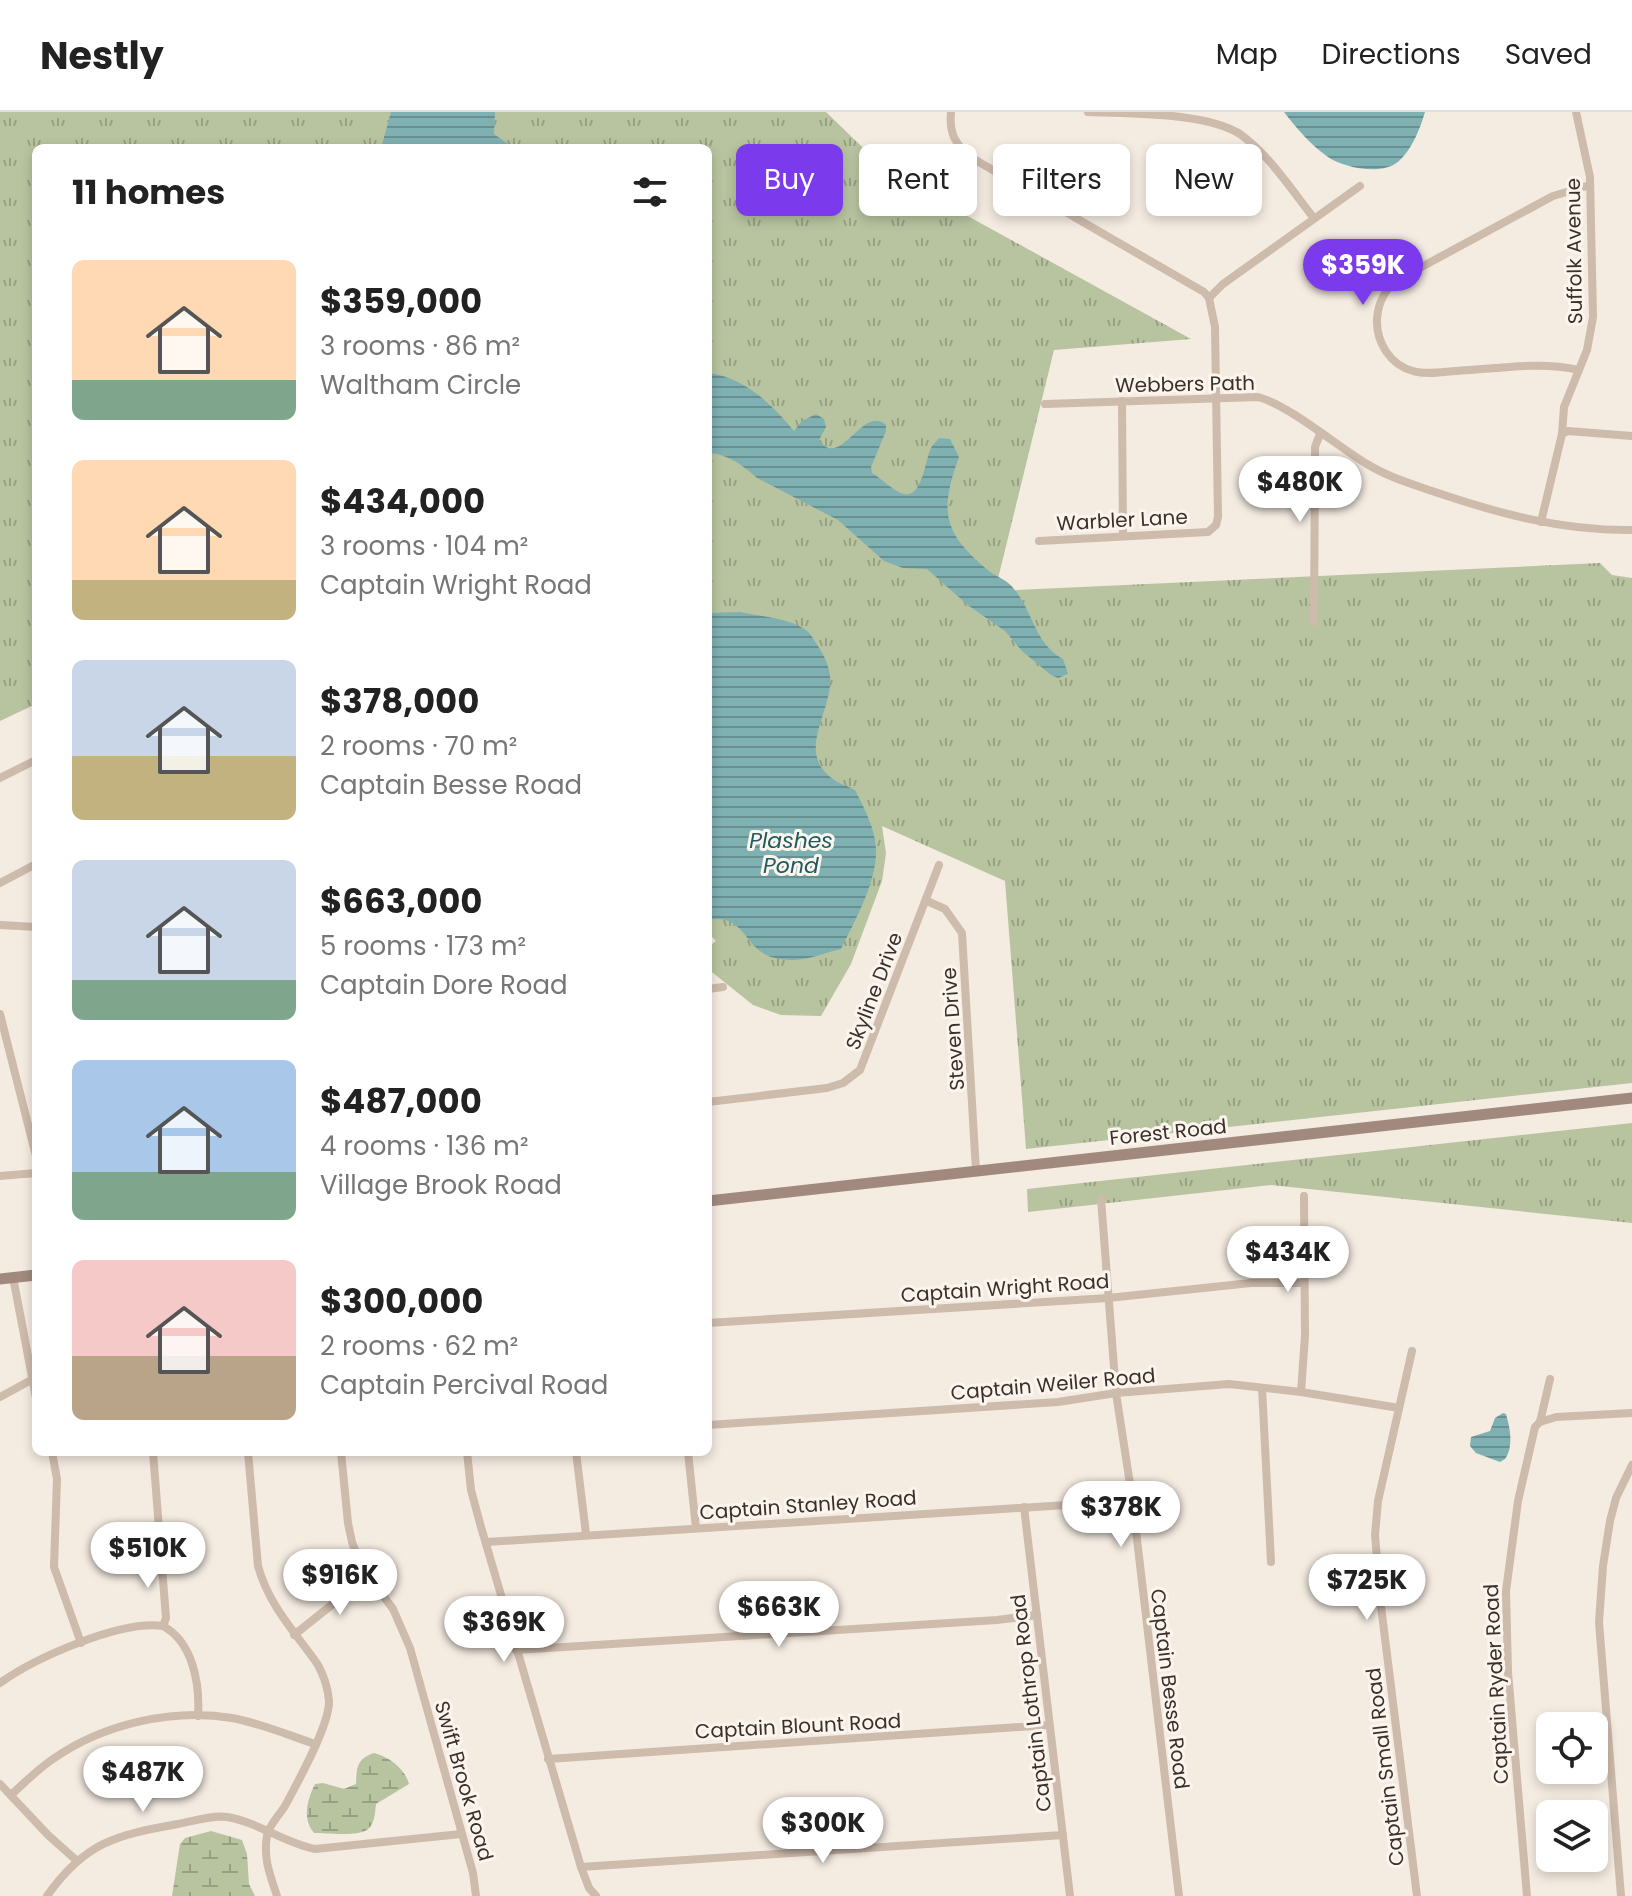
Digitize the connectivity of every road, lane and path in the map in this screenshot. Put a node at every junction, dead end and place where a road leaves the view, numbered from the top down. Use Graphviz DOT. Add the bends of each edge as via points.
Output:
graph roads {
  1 [pos="951,112"];
  2 [pos="1088,112"];
  3 [pos="1216,112"];
  4 [pos="1576,112"];
  5 [pos="1120,113"];
  6 [pos="1208,121"];
  7 [pos="1590,185"];
  8 [pos="1360,186"];
  9 [pos="1313,217"];
  10 [pos="1209,298"];
  11 [pos="1579,370"];
  12 [pos="1216,397"];
  13 [pos="1122,401"];
  14 [pos="1045,404"];
  15 [pos="1320,434"];
  16 [pos="1562,434"];
  17 [pos="1632,436"];
  18 [pos="1541,522"];
  19 [pos="1632,530"];
  20 [pos="1123,536"];
  21 [pos="1039,541"];
  22 [pos="1314,622"];
  23 [pos="32,762"];
  24 [pos="0,778"];
  25 [pos="939,865"];
  26 [pos="32,866"];
  27 [pos="0,883"];
  28 [pos="927,901"];
  29 [pos="0,925"];
  30 [pos="32,927"];
  31 [pos="723,987"];
  32 [pos="712,988"];
  33 [pos="0,1014"];
  34 [pos="1632,1098"];
  35 [pos="712,1102"];
  36 [pos="32,1140"];
  37 [pos="976,1171"];
  38 [pos="32,1173"];
  39 [pos="0,1176"];
  40 [pos="1304,1196"];
  41 [pos="1101,1199"];
  42 [pos="712,1201"];
  43 [pos="32,1275"];
  44 [pos="13,1277"];
  45 [pos="0,1279"];
  46 [pos="1304,1283"];
  47 [pos="1108,1298"];
  48 [pos="712,1323"];
  49 [pos="1412,1351"];
  50 [pos="32,1369"];
  51 [pos="1550,1379"];
  52 [pos="32,1380"];
  53 [pos="1262,1388"];
  54 [pos="1301,1392"];
  55 [pos="1116,1393"];
  56 [pos="0,1397"];
  57 [pos="1399,1408"];
  58 [pos="1632,1413"];
  59 [pos="1540,1422"];
  60 [pos="712,1425"];
  61 [pos="53,1456"];
  62 [pos="153,1456"];
  63 [pos="248,1456"];
  64 [pos="341,1456"];
  65 [pos="467,1456"];
  66 [pos="576,1456"];
  67 [pos="688,1456"];
  68 [pos="1632,1465"];
  69 [pos="1132,1497"];
  70 [pos="1024,1507"];
  71 [pos="696,1528"];
  72 [pos="586,1534"];
  73 [pos="487,1542"];
  74 [pos="1271,1562"];
  75 [pos="368,1576"];
  76 [pos="1037,1615"];
  77 [pos="163,1626"];
  78 [pos="294,1635"];
  79 [pos="81,1643"];
  80 [pos="516,1650"];
  81 [pos="0,1683"];
  82 [pos="198,1716"];
  83 [pos="1049,1725"];
  84 [pos="315,1744"];
  85 [pos="548,1759"];
  86 [pos="0,1784"];
  87 [pos="11,1795"];
  88 [pos="267,1832"];
  89 [pos="461,1834"];
  90 [pos="1063,1835"];
  91 [pos="76,1860"];
  92 [pos="581,1867"];
  93 [pos="588,1892"];
  94 [pos="47,1896"];
  95 [pos="277,1896"];
  96 [pos="476,1896"];
  97 [pos="596,1896"];
  98 [pos="1070,1896"];
  99 [pos="1179,1896"];
  100 [pos="1417,1896"];
  101 [pos="1527,1896"];
  102 [pos="1621,1896"];
  1 -- 10 [label="street" via="950,131 972,158"];
  2 -- 5 [label="street"];
  3 -- 6 [label="street"];
  4 -- 7 [label="street, Suffolk Avenue"];
  5 -- 6 [label="street"];
  6 -- 9 [label="street" via="1228,127 1254,146"];
  7 -- 11 [label="street, Suffolk Avenue" via="1593,317"];
  7 -- 11 [label="street" via="1553,196 1396,281 1380,302 1377,329 1390,357 1414,372 1554,364"];
  8 -- 9 [label="street"];
  9 -- 10 [label="street"];
  10 -- 12 [label="street, Warbler Lane"];
  11 -- 16 [label="street, Suffolk Avenue" via="1564,407"];
  12 -- 13 [label="street, Webbers Path"];
  12 -- 15 [label="street, Webbers Path" via="1266,399"];
  12 -- 20 [label="street, Warbler Lane" via="1216,525 1208,532"];
  13 -- 14 [label="street, Webbers Path"];
  13 -- 20 [label="street"];
  15 -- 18 [label="street, Webbers Path" via="1399,480"];
  15 -- 22 [label="street" via="1315,447"];
  16 -- 17 [label="street"];
  16 -- 18 [label="street, Suffolk Avenue"];
  18 -- 19 [label="street, Webbers Path"];
  20 -- 21 [label="street, Warbler Lane"];
  23 -- 24 [label="street"];
  25 -- 28 [label="street, Skyline Drive"];
  26 -- 27 [label="street"];
  28 -- 35 [label="street, Skyline Drive" via="867,1056 853,1077 827,1088"];
  28 -- 37 [label="street, Steven Drive" via="945,909 962,933"];
  29 -- 30 [label="street"];
  31 -- 32 [label="street"];
  33 -- 36 [label="street"];
  34 -- 37 [label="main road, Forest Road"];
  37 -- 42 [label="main road, Forest Road"];
  38 -- 39 [label="street"];
  40 -- 46 [label="street"];
  41 -- 47 [label="street, Captain Besse Road"];
  43 -- 44 [label="main road"];
  44 -- 45 [label="main road"];
  44 -- 50 [label="street"];
  46 -- 47 [label="street, Captain Wright Road" via="1251,1283"];
  46 -- 54 [label="street"];
  47 -- 48 [label="street, Captain Wright Road"];
  47 -- 55 [label="street, Captain Besse Road"];
  49 -- 57 [label="street, Captain Small Road"];
  51 -- 59 [label="street, Captain Ryder Road"];
  52 -- 56 [label="street"];
  53 -- 54 [label="street, Captain Weiler Road"];
  53 -- 55 [label="street, Captain Weiler Road" via="1229,1384"];
  53 -- 74 [label="street"];
  54 -- 57 [label="street, Captain Weiler Road"];
  55 -- 60 [label="street, Captain Weiler Road" via="1058,1402"];
  55 -- 69 [label="street, Captain Besse Road"];
  57 -- 100 [label="street, Captain Small Road" via="1375,1535"];
  58 -- 59 [label="street"];
  59 -- 101 [label="street, Captain Ryder Road" via="1518,1501 1506,1591"];
  61 -- 79 [label="street" via="54,1567"];
  62 -- 77 [label="street"];
  63 -- 78 [label="street" via="258,1566 268,1594"];
  64 -- 75 [label="street, Swift Brook Road" via="348,1523"];
  65 -- 73 [label="street" via="471,1490"];
  66 -- 72 [label="street"];
  67 -- 71 [label="street"];
  68 -- 102 [label="street" via="1610,1521 1599,1622"];
  69 -- 70 [label="street, Captain Stanley Road"];
  69 -- 99 [label="street, Captain Besse Road"];
  70 -- 71 [label="street, Captain Stanley Road"];
  70 -- 76 [label="street, Captain Lothrop Road"];
  71 -- 72 [label="street, Captain Stanley Road"];
  72 -- 73 [label="street, Captain Stanley Road"];
  73 -- 80 [label="street"];
  75 -- 78 [label="street"];
  75 -- 89 [label="street, Swift Brook Road" via="393,1609 410,1648"];
  76 -- 80 [label="street"];
  76 -- 83 [label="street, Captain Lothrop Road"];
  77 -- 79 [label="street" via="124,1630"];
  77 -- 82 [label="street" via="181,1642 192,1663"];
  78 -- 84 [label="street" via="318,1665 327,1691 328,1711"];
  79 -- 81 [label="street" via="38,1659"];
  80 -- 85 [label="street"];
  82 -- 84 [label="street" via="246,1722"];
  82 -- 87 [label="street" via="150,1719 111,1730 56,1757"];
  83 -- 85 [label="street, Captain Blount Road"];
  83 -- 90 [label="street, Captain Lothrop Road"];
  84 -- 88 [label="street"];
  85 -- 92 [label="street"];
  86 -- 87 [label="street"];
  87 -- 91 [label="street"];
  88 -- 89 [label="street" via="315,1849"];
  88 -- 91 [label="street" via="229,1817 210,1818 107,1841"];
  88 -- 95 [label="street" via="265,1862"];
  89 -- 96 [label="street, Swift Brook Road"];
  90 -- 92 [label="street"];
  90 -- 98 [label="street, Captain Lothrop Road"];
  91 -- 94 [label="street"];
  92 -- 93 [label="street"];
  93 -- 97 [label="street"];
}
